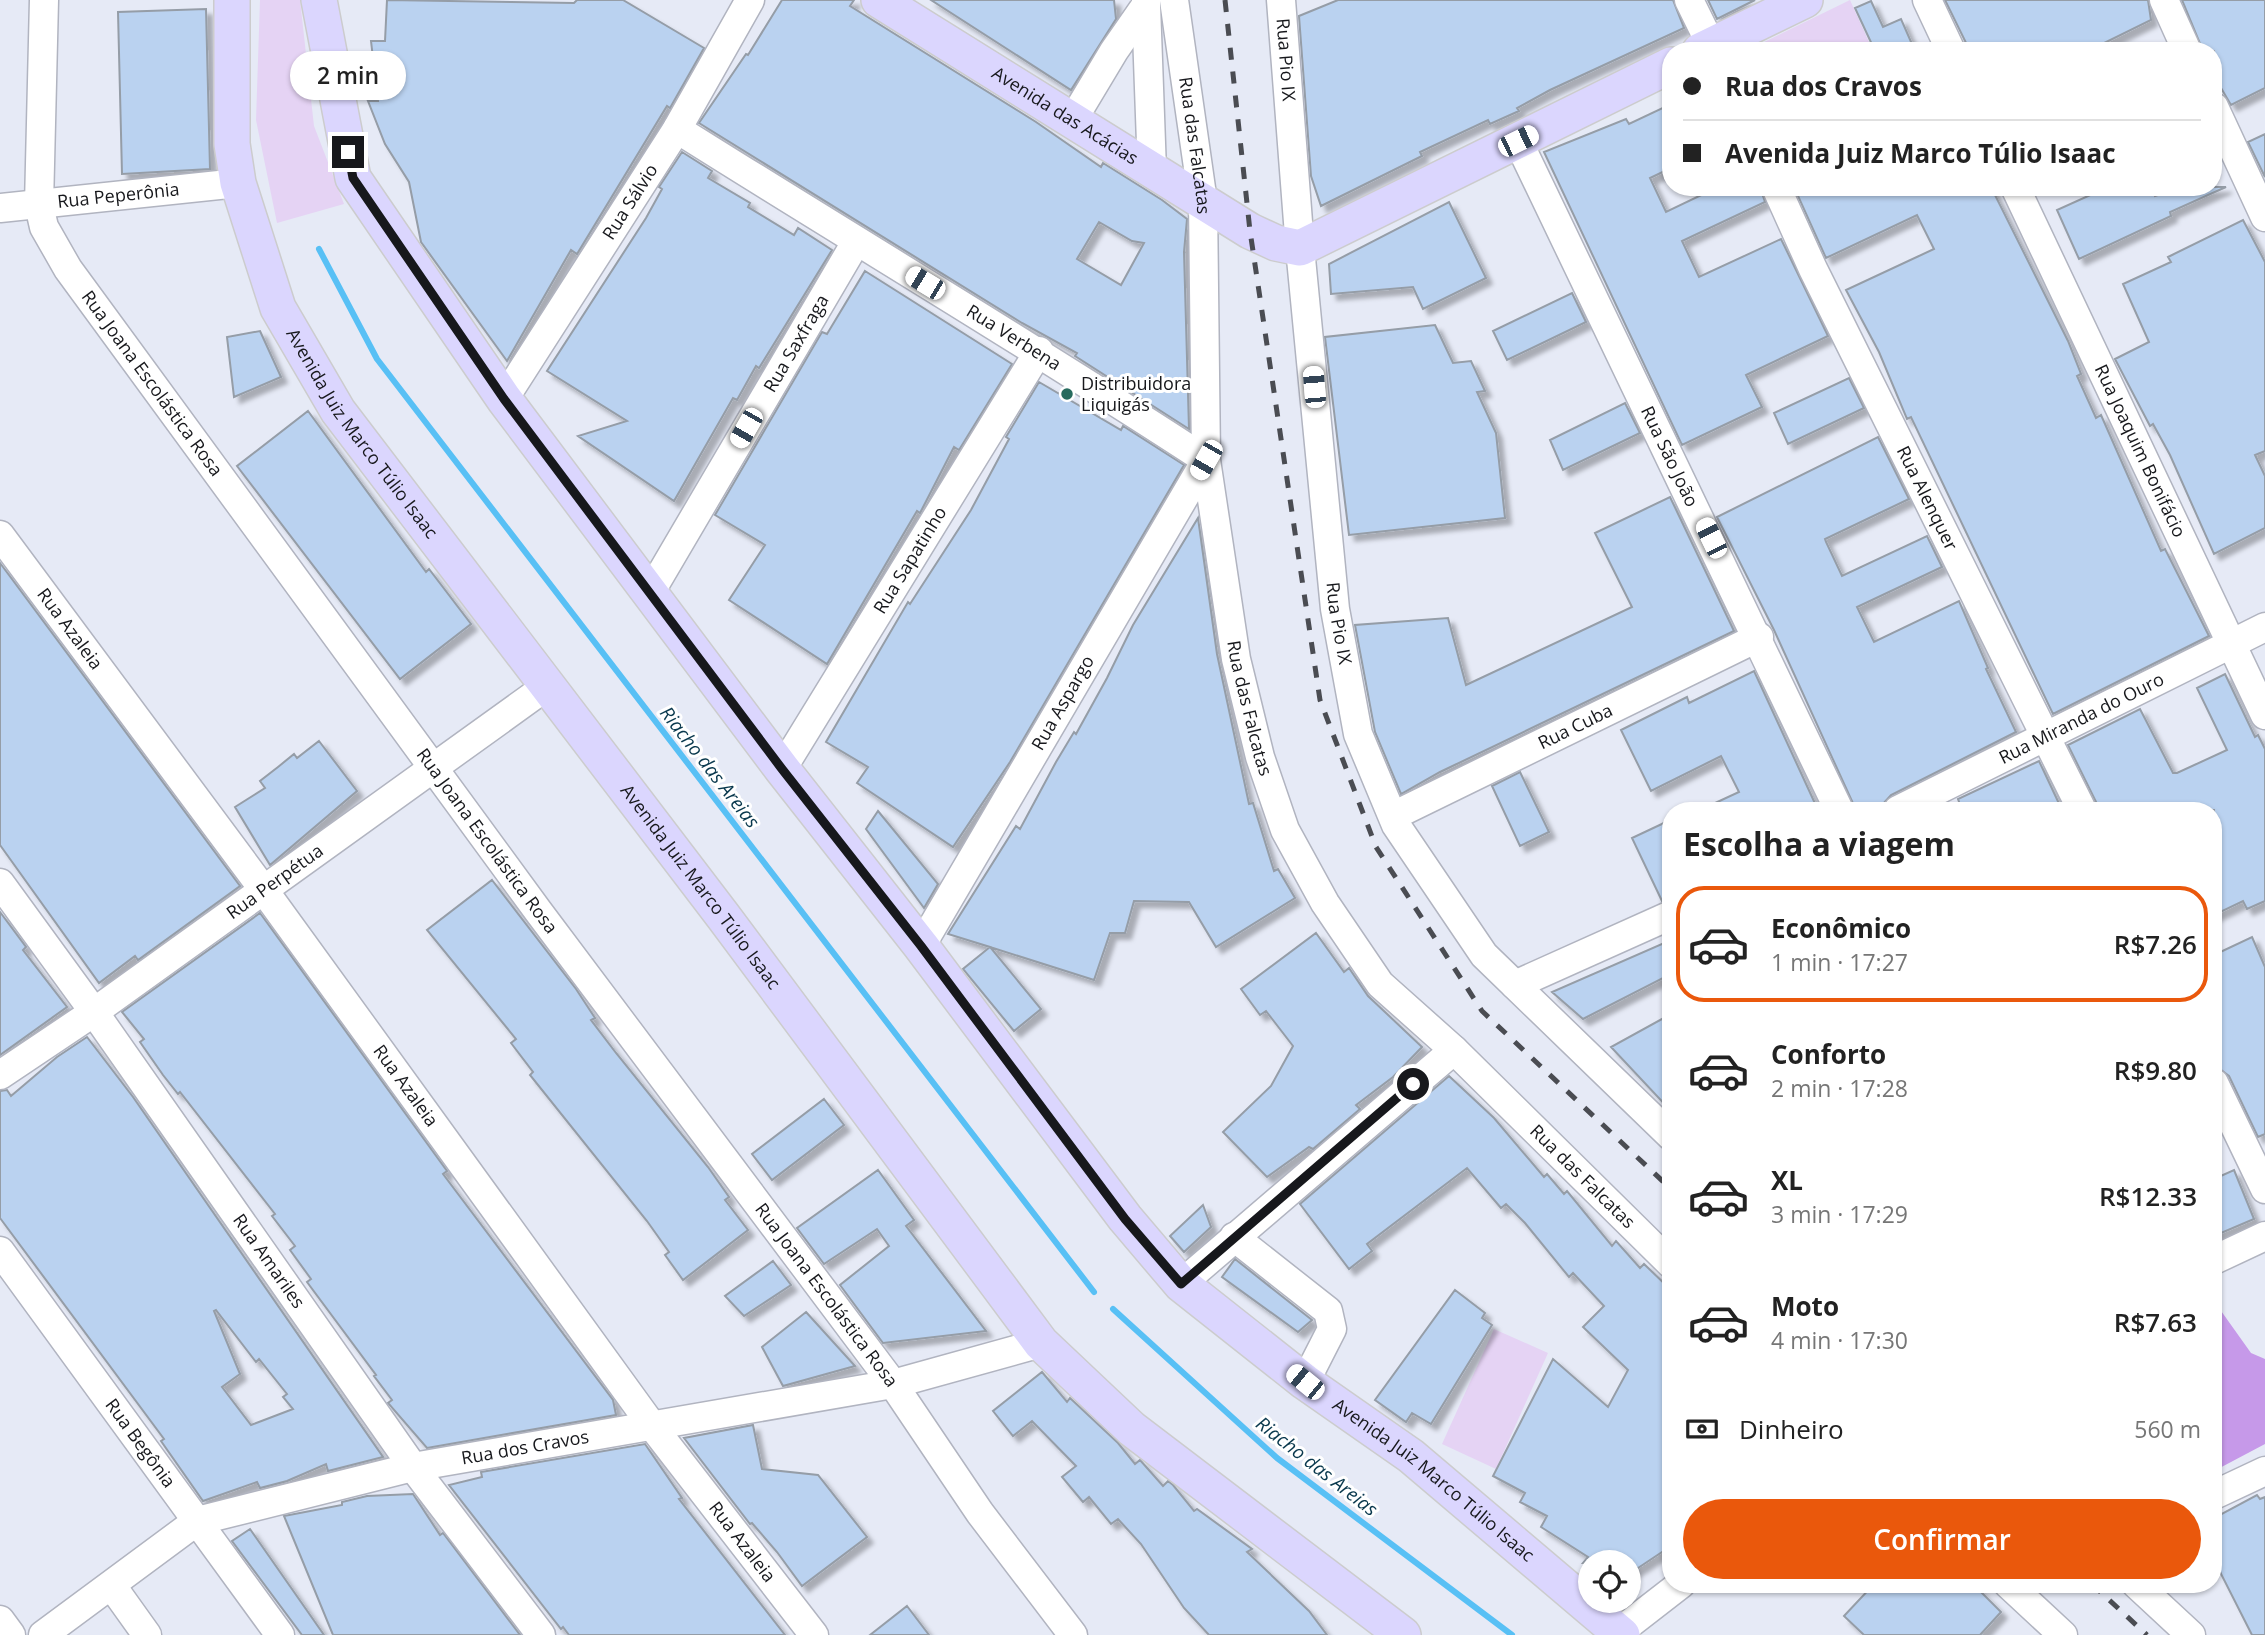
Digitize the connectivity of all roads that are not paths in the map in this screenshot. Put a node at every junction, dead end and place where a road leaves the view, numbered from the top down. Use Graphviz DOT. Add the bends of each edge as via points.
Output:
graph roads {
  1 [pos="44,0"];
  2 [pos="232,0"];
  3 [pos="319,0"];
  4 [pos="750,0"];
  5 [pos="879,0"];
  6 [pos="1174,0"];
  7 [pos="1689,0"];
  8 [pos="1805,0"];
  9 [pos="1927,0"];
  10 [pos="2164,0"];
  11 [pos="1283,1"];
  12 [pos="1146,2"];
  13 [pos="1706,42"];
  14 [pos="1723,42"];
  15 [pos="1947,42"];
  16 [pos="2183,42"];
  17 [pos="1662,69"];
  18 [pos="1072,121"];
  19 [pos="2222,124"];
  20 [pos="677,129"];
  21 [pos="1518,141"];
  22 [pos="1152,171"];
  23 [pos="238,183"];
  24 [pos="1780,196"];
  25 [pos="2019,196"];
  26 [pos="1203,202"];
  27 [pos="38,205"];
  28 [pos="0,208"];
  29 [pos="2265,217"];
  30 [pos="856,242"];
  31 [pos="1300,248"];
  32 [pos="1039,351"];
  33 [pos="504,399"];
  34 [pos="1206,460"];
  35 [pos="0,535"];
  36 [pos="651,591"];
  37 [pos="2265,627"];
  38 [pos="1759,637"];
  39 [pos="2230,644"];
  40 [pos="547,686"];
  41 [pos="2265,715"];
  42 [pos="2045,734"];
  43 [pos="433,768"];
  44 [pos="782,769"];
  45 [pos="1835,802"];
  46 [pos="1913,802"];
  47 [pos="2078,802"];
  48 [pos="1393,816"];
  49 [pos="0,883"];
  50 [pos="263,889"];
  51 [pos="1662,919"];
  52 [pos="921,946"];
  53 [pos="1515,985"];
  54 [pos="94,1012"];
  55 [pos="1454,1050"];
  56 [pos="0,1075"];
  57 [pos="2222,1100"];
  58 [pos="1662,1127"];
  59 [pos="2265,1189"];
  60 [pos="2265,1236"];
  61 [pos="1234,1237"];
  62 [pos="0,1251"];
  63 [pos="1662,1255"];
  64 [pos="2222,1256"];
  65 [pos="1181,1284"];
  66 [pos="1041,1343"];
  67 [pos="1305,1382"];
  68 [pos="893,1384"];
  69 [pos="653,1427"];
  70 [pos="412,1467"];
  71 [pos="2265,1471"];
  72 [pos="2222,1491"];
  73 [pos="197,1521"];
  74 [pos="112,1586"];
  75 [pos="1670,1593"];
  76 [pos="2018,1593"];
  77 [pos="2146,1593"];
  78 [pos="0,1620"];
  79 [pos="1620,1634"];
  80 [pos="11,1635"];
  81 [pos="43,1635"];
  82 [pos="147,1635"];
  83 [pos="281,1635"];
  84 [pos="541,1635"];
  85 [pos="814,1635"];
  86 [pos="1073,1635"];
  87 [pos="1402,1635"];
  88 [pos="2063,1635"];
  89 [pos="2191,1635"];
  1 -- 27 [label="street, Rua Joana Escolástica Rosa"];
  2 -- 23 [label="main road, Avenida Juiz Marco Túlio Isaac" via="232,144"];
  3 -- 33 [label="main road, Avenida Juiz Marco Túlio Isaac" via="353,178"];
  4 -- 20 [label="street, Rua Sálvio"];
  5 -- 18 [label="main road, Avenida das Acácias"];
  6 -- 26 [label="street, Rua das Falcatas"];
  7 -- 13 [label="street"];
  8 -- 14 [label="main road"];
  9 -- 15 [label="street"];
  10 -- 16 [label="street"];
  11 -- 31 [label="street, Rua Pio IX"];
  12 -- 18 [label="street"];
  12 -- 22 [label="street"];
  17 -- 21 [label="main road"];
  18 -- 22 [label="main road, Avenida das Acácias"];
  19 -- 29 [label="street"];
  20 -- 30 [label="street, Rua Verbena"];
  20 -- 33 [label="street, Rua Sálvio"];
  21 -- 31 [label="main road"];
  21 -- 38 [label="street, Rua São João"];
  22 -- 26 [label="main road, Avenida das Acácias"];
  23 -- 27 [label="street, Rua Peperônia"];
  23 -- 40 [label="main road, Avenida Juiz Marco Túlio Isaac" via="278,308 338,411"];
  24 -- 42 [label="street, Rua Alenquer"];
  25 -- 39 [label="street, Rua Joaquim Bonifácio"];
  26 -- 31 [label="main road, Avenida das Acácias" via="1250,231"];
  26 -- 34 [label="street, Rua das Falcatas"];
  27 -- 28 [label="street, Rua Peperônia"];
  27 -- 43 [label="street, Rua Joana Escolástica Rosa" via="44,227 68,269"];
  30 -- 32 [label="street, Rua Verbena"];
  30 -- 36 [label="street, Rua Saxfraga"];
  31 -- 48 [label="street, Rua Pio IX" via="1335,609 1358,734"];
  32 -- 34 [label="street, Rua Verbena"];
  32 -- 44 [label="street, Rua Sapatinho"];
  33 -- 36 [label="main road, Avenida Juiz Marco Túlio Isaac"];
  34 -- 52 [label="street, Rua Aspargo"];
  34 -- 55 [label="street, Rua das Falcatas" via="1236,659 1260,757 1285,830 1325,903 1380,984"];
  35 -- 50 [label="street, Rua Azaleia"];
  36 -- 44 [label="main road, Avenida Juiz Marco Túlio Isaac"];
  37 -- 39 [label="street, Rua Miranda do Ouro"];
  38 -- 45 [label="street, Rua São João"];
  38 -- 48 [label="street, Rua Cuba"];
  39 -- 41 [label="street, Rua Joaquim Bonifácio"];
  39 -- 42 [label="street, Rua Miranda do Ouro"];
  40 -- 43 [label="street, Rua Perpétua"];
  40 -- 66 [label="main road, Avenida Juiz Marco Túlio Isaac"];
  42 -- 46 [label="street, Rua Miranda do Ouro"];
  42 -- 47 [label="street, Rua Alenquer"];
  43 -- 50 [label="street, Rua Perpétua"];
  43 -- 68 [label="street, Rua Joana Escolástica Rosa"];
  44 -- 52 [label="main road, Avenida Juiz Marco Túlio Isaac"];
  48 -- 53 [label="street, Rua Pio IX" via="1484,955"];
  49 -- 54 [label="street, Rua Amariles"];
  50 -- 54 [label="street, Rua Perpétua"];
  50 -- 69 [label="street, Rua Azaleia"];
  51 -- 53 [label="street"];
  52 -- 65 [label="main road, Avenida Juiz Marco Túlio Isaac" via="1125,1219"];
  53 -- 58 [label="street, Rua Pio IX"];
  54 -- 56 [label="street, Rua Perpétua"];
  54 -- 70 [label="street, Rua Amariles"];
  55 -- 61 [label="street"];
  55 -- 63 [label="street, Rua das Falcatas"];
  57 -- 59 [label="street"];
  60 -- 64 [label="street"];
  61 -- 65 [label="street"];
  61 -- 67 [label="street" via="1328,1311 1332,1329"];
  62 -- 73 [label="street, Rua Begônia"];
  65 -- 67 [label="main road, Avenida Juiz Marco Túlio Isaac"];
  66 -- 68 [label="street, Rua dos Cravos"];
  66 -- 87 [label="main road, Avenida Juiz Marco Túlio Isaac" via="1132,1429"];
  67 -- 79 [label="main road, Avenida Juiz Marco Túlio Isaac" via="1411,1455"];
  68 -- 69 [label="street, Rua dos Cravos"];
  68 -- 86 [label="street, Rua Joana Escolástica Rosa" via="980,1513"];
  69 -- 70 [label="street, Rua dos Cravos"];
  69 -- 85 [label="street, Rua Azaleia"];
  70 -- 73 [label="street, Rua dos Cravos"];
  70 -- 84 [label="street, Rua Amariles"];
  71 -- 72 [label="street"];
  73 -- 74 [label="street, Rua dos Cravos"];
  73 -- 83 [label="street, Rua Begônia"];
  74 -- 81 [label="street, Rua dos Cravos"];
  74 -- 82 [label="street"];
  75 -- 79 [label="street"];
  76 -- 88 [label="street"];
  77 -- 89 [label="street"];
  78 -- 80 [label="street"];
}
